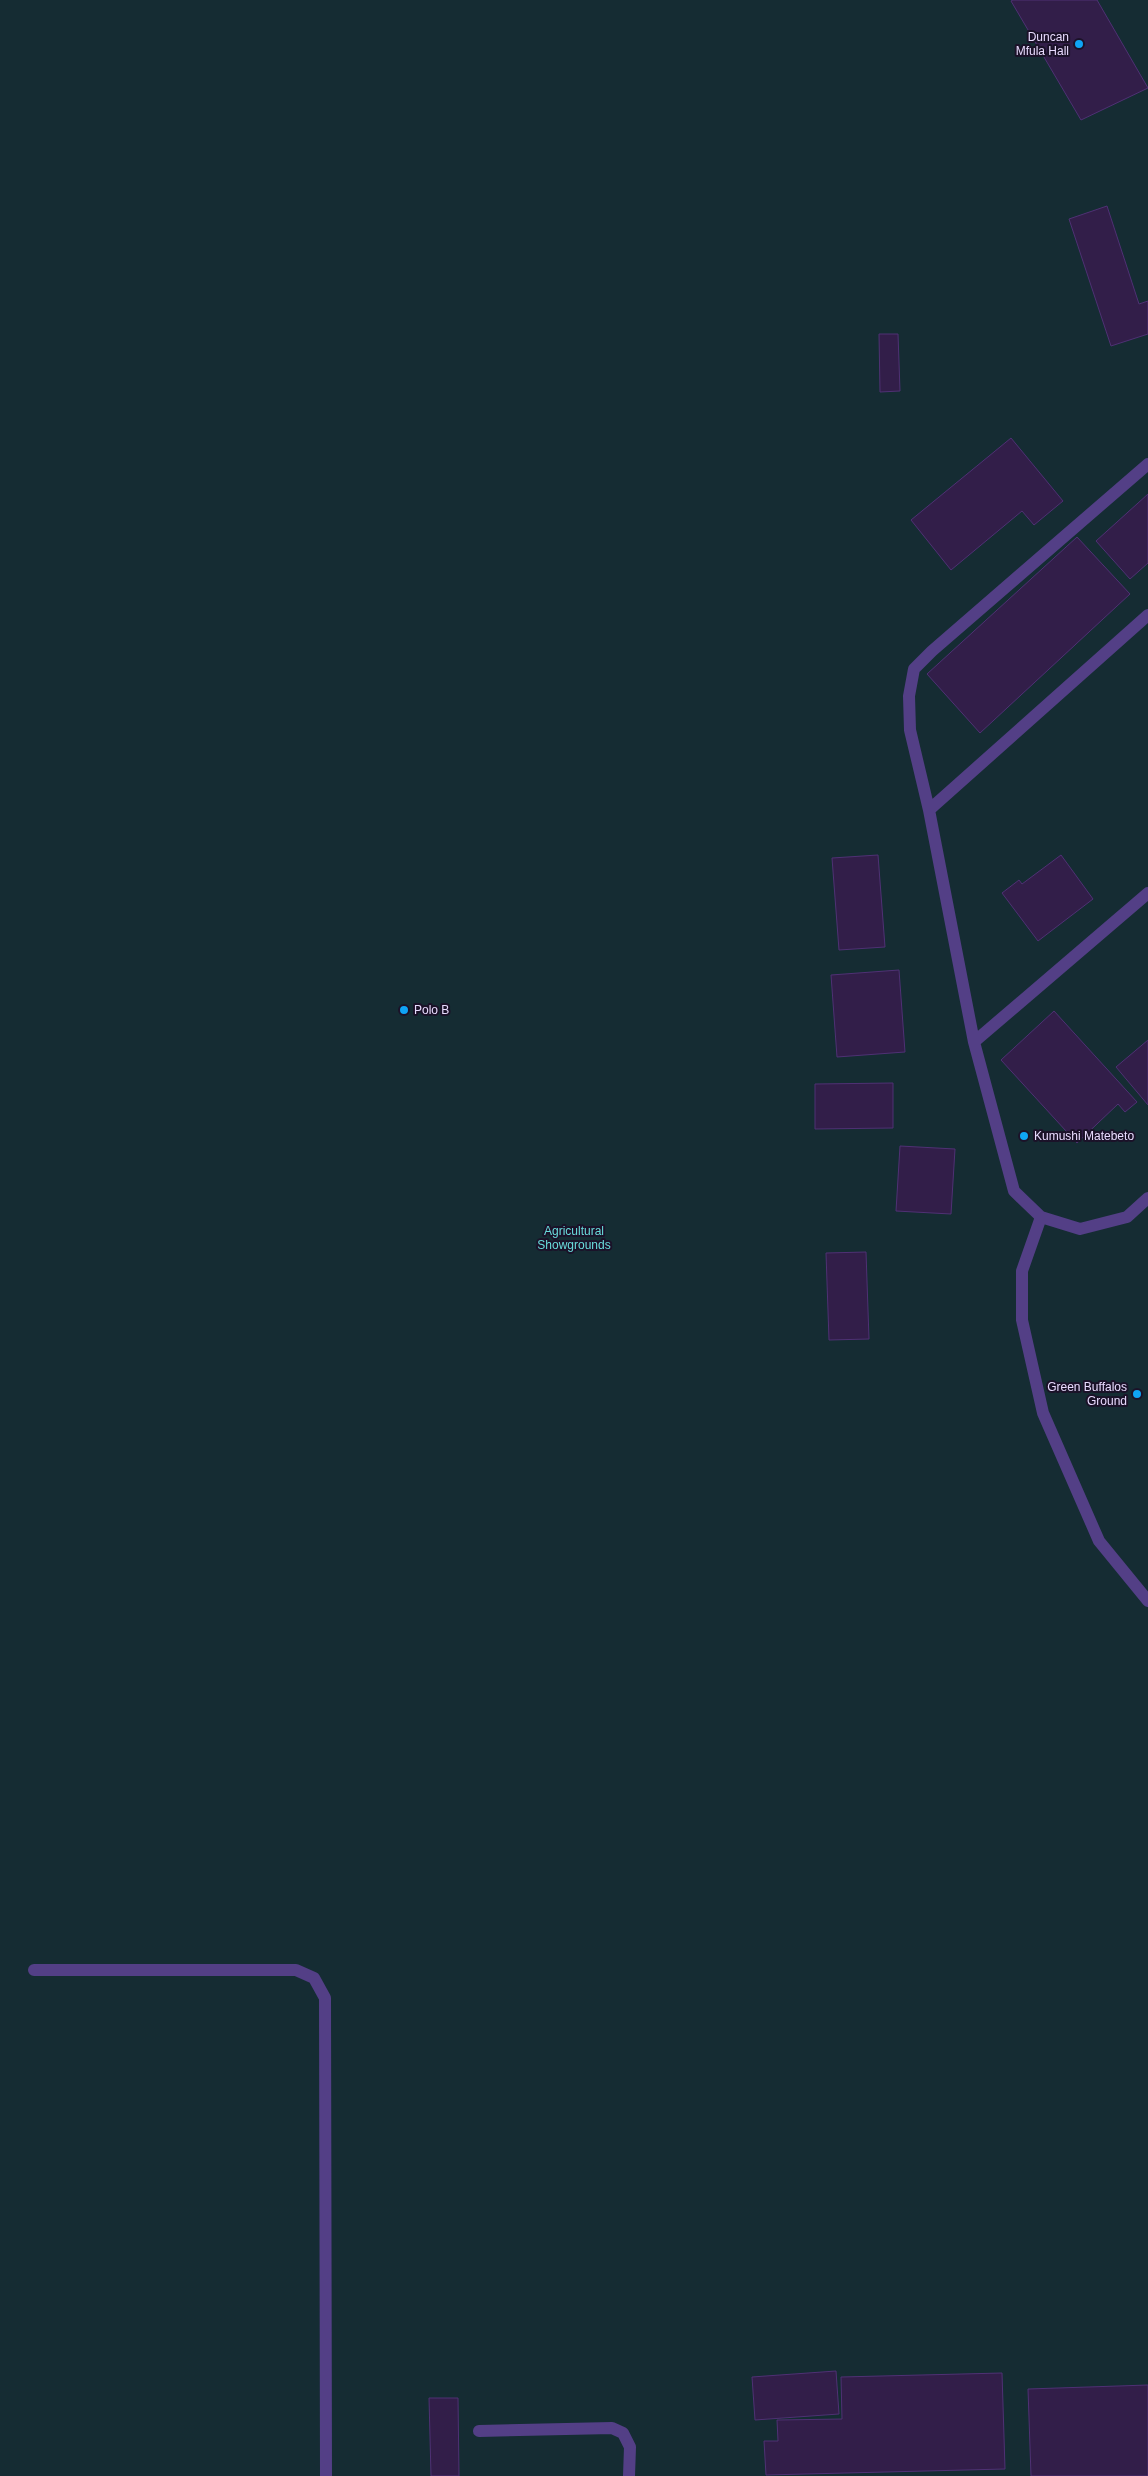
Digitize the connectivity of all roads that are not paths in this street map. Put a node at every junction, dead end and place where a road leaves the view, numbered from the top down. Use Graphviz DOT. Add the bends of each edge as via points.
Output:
graph roads {
  1 [pos="1148,464"];
  2 [pos="1148,615"];
  3 [pos="930,810"];
  4 [pos="1148,893"];
  5 [pos="974,1042"];
  6 [pos="1148,1198"];
  7 [pos="1041,1217"];
  8 [pos="1148,1601"];
  9 [pos="34,1970"];
  10 [pos="479,2431"];
  11 [pos="326,2476"];
  12 [pos="630,2476"];
  1 -- 3 [label="lane" via="914,668 909,696 910,730"];
  2 -- 3 [label="lane"];
  3 -- 5 [label="lane"];
  4 -- 5 [label="lane"];
  5 -- 7 [label="lane" via="1014,1191"];
  6 -- 7 [label="lane" via="1127,1217 1080,1229"];
  7 -- 8 [label="lane" via="1022,1271 1022,1320 1043,1413 1099,1541"];
  9 -- 11 [label="lane" via="296,1970 314,1978 325,1998"];
  10 -- 12 [label="lane" via="612,2428 623,2433 630,2447"];
}
